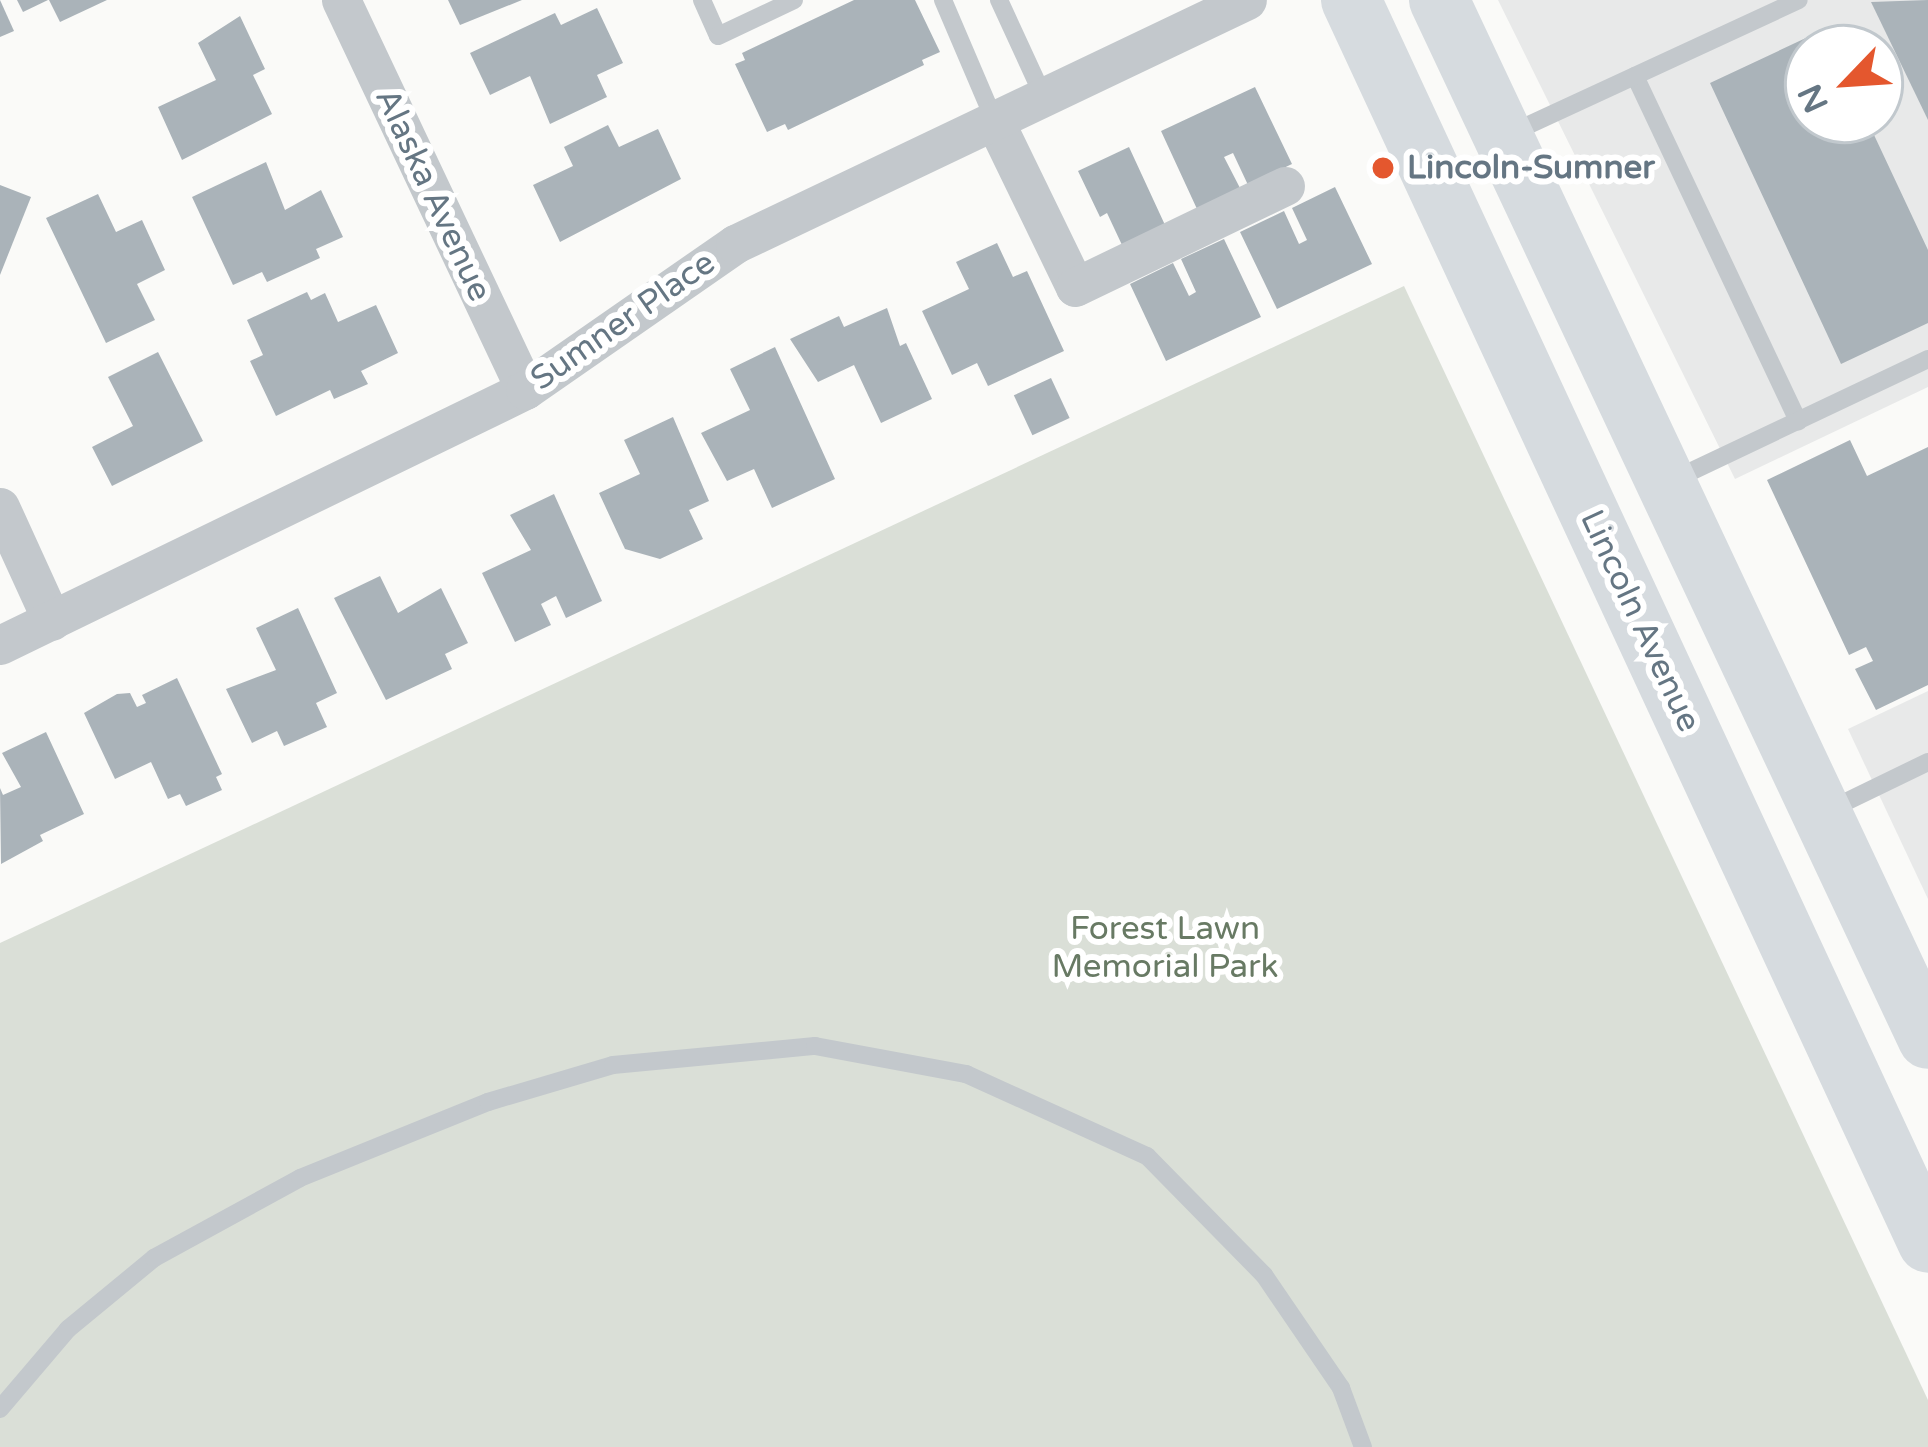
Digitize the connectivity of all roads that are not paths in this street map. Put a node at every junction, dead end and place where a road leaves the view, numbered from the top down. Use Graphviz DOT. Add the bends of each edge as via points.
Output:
graph roads {
  1 [pos="341,0"];
  2 [pos="701,0"];
  3 [pos="794,0"];
  4 [pos="943,0"];
  5 [pos="999,0"];
  6 [pos="1247,0"];
  7 [pos="1351,0"];
  8 [pos="1438,0"];
  9 [pos="1799,0"];
  10 [pos="1635,76"];
  11 [pos="1044,98"];
  12 [pos="995,122"];
  13 [pos="1504,136"];
  14 [pos="1285,186"];
  15 [pos="1928,359"];
  16 [pos="525,390"];
  17 [pos="1798,421"];
  18 [pos="1669,482"];
  19 [pos="0,507"];
  20 [pos="1591,518"];
  21 [pos="52,621"];
  22 [pos="0,645"];
  23 [pos="1928,762"];
  24 [pos="1823,813"];
  25 [pos="1928,1039"];
  26 [pos="1928,1243"];
  27 [pos="0,1409"];
  28 [pos="1363,1447"];
  1 -- 16 [label="street, Alaska Avenue"];
  2 -- 3 [label="lane" via="718,36"];
  4 -- 12 [label="lane"];
  5 -- 11 [label="lane"];
  6 -- 11 [label="street, Sumner Place"];
  7 -- 20 [label="main road, Lincoln Avenue"];
  8 -- 13 [label="main road"];
  9 -- 10 [label="lane"];
  10 -- 13 [label="lane"];
  10 -- 17 [label="lane"];
  11 -- 12 [label="street, Sumner Place"];
  12 -- 14 [label="street" via="1075,287"];
  12 -- 16 [label="street, Sumner Place" via="735,244"];
  13 -- 18 [label="main road"];
  15 -- 17 [label="lane"];
  16 -- 21 [label="street, Sumner Place"];
  17 -- 18 [label="lane"];
  18 -- 20 [label="main road"];
  18 -- 24 [label="main road"];
  19 -- 21 [label="street"];
  20 -- 26 [label="main road, Lincoln Avenue"];
  21 -- 22 [label="street, Sumner Place"];
  23 -- 24 [label="lane"];
  24 -- 25 [label="main road"];
  27 -- 28 [label="lane" via="68,1329 154,1258 300,1178 488,1102 614,1065 815,1046 967,1074 1148,1156 1264,1275 1341,1388"];
}
